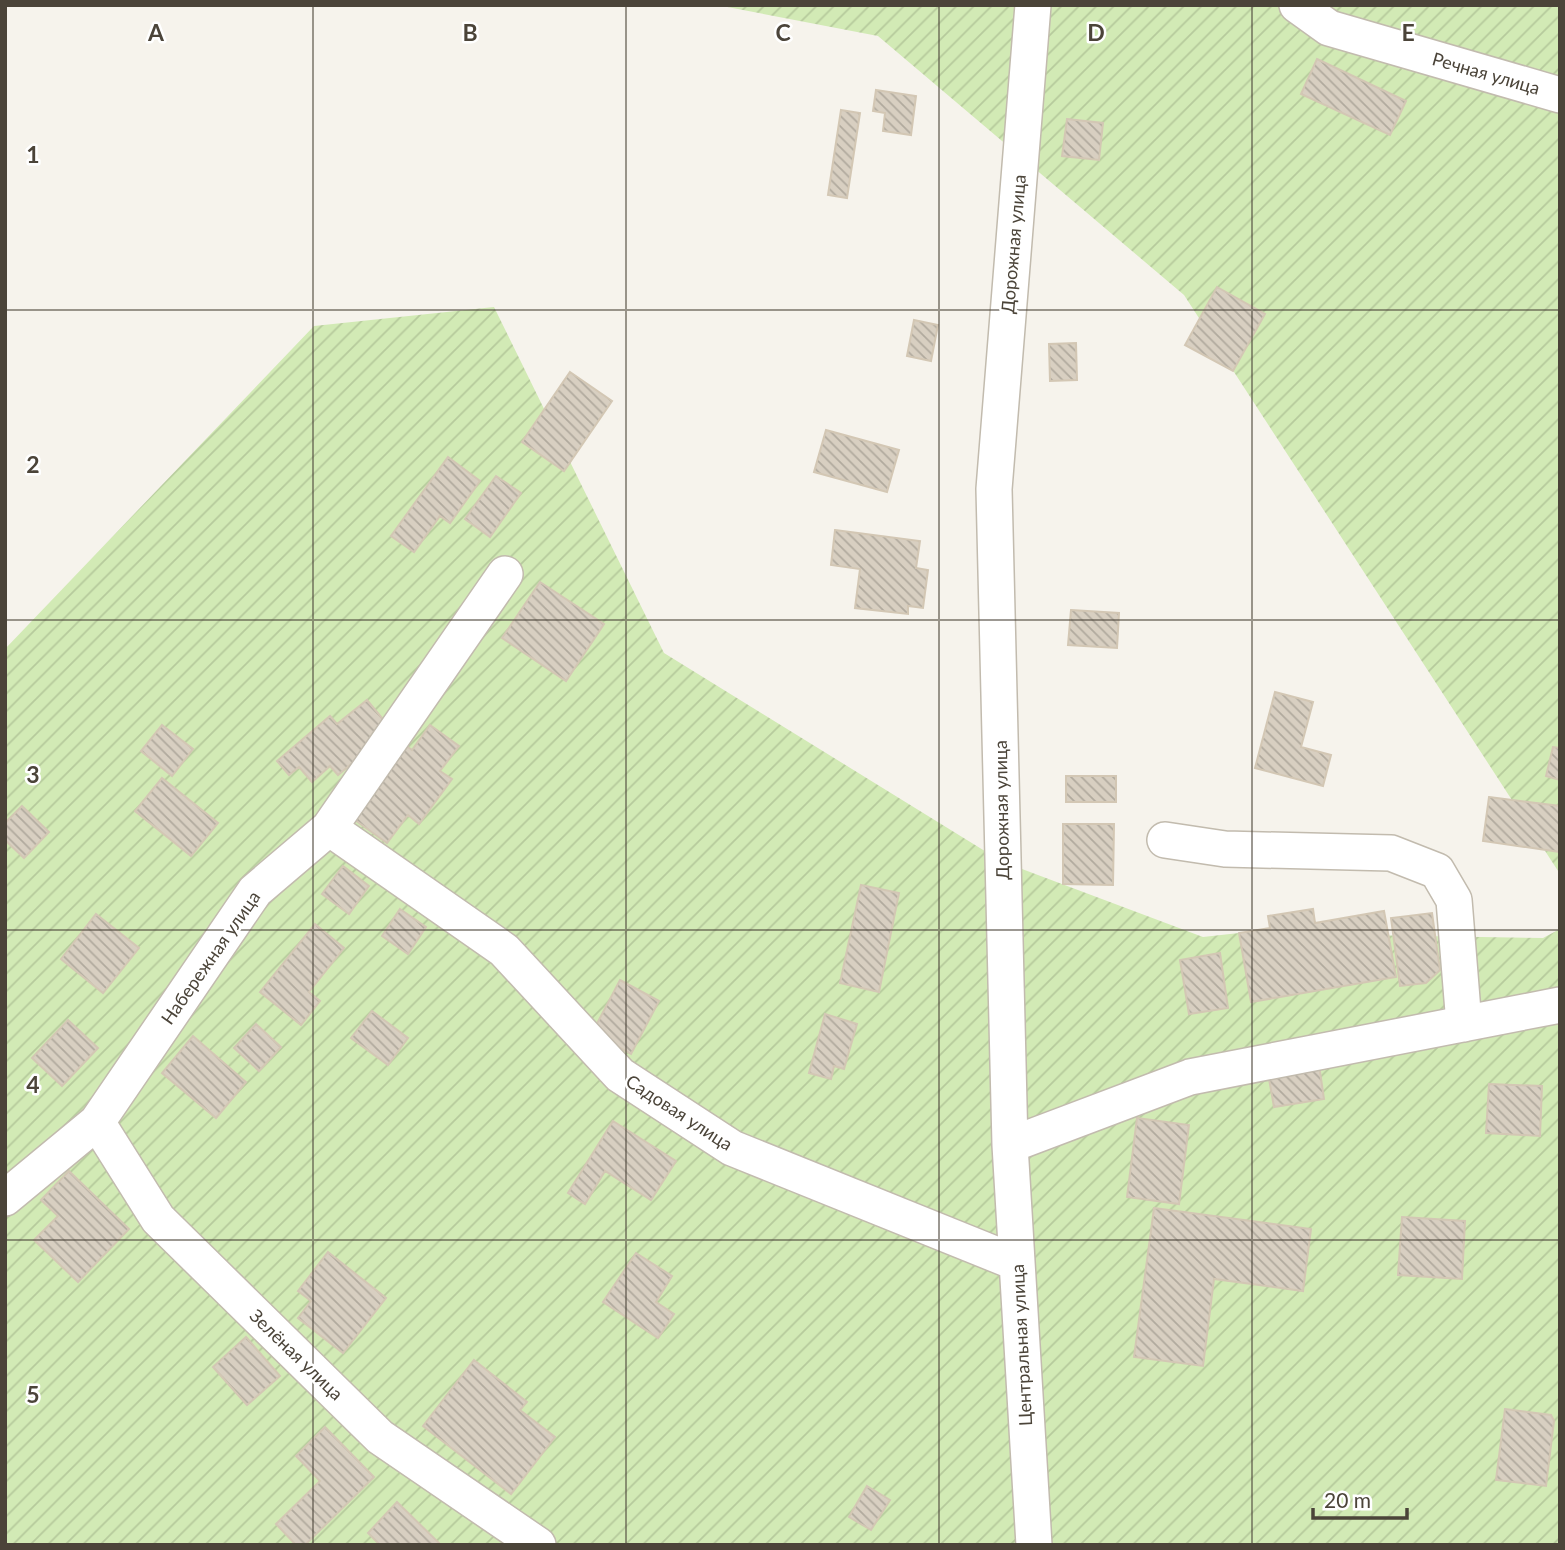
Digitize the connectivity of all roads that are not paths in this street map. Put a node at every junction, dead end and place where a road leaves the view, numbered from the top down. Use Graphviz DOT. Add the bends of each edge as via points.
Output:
graph roads {
  1 [pos="1034,5"];
  2 [pos="1297,5"];
  3 [pos="1560,95"];
  4 [pos="505,574"];
  5 [pos="329,828"];
  6 [pos="1165,840"];
  7 [pos="1560,1005"];
  8 [pos="1464,1024"];
  9 [pos="97,1122"];
  10 [pos="1010,1145"];
  11 [pos="5,1198"];
  12 [pos="1017,1263"];
  13 [pos="538,1545"];
  14 [pos="1034,1545"];
  1 -- 10 [label="street, Дорожная улица" via="994,489"];
  2 -- 3 [label="street, Речная улица" via="1329,29"];
  4 -- 5 [label="street, Набережная улица"];
  5 -- 9 [label="street, Набережная улица" via="255,891"];
  5 -- 12 [label="street, Садовая улица" via="504,950 620,1074 732,1148"];
  6 -- 8 [label="street" via="1224,849 1391,853 1437,872 1454,900"];
  7 -- 8 [label="street"];
  8 -- 10 [label="street" via="1190,1077"];
  9 -- 11 [label="street, Набережная улица"];
  9 -- 13 [label="street, Зелёная улица" via="158,1219 380,1437"];
  10 -- 12 [label="street, Центральная улица"];
  12 -- 14 [label="street, Центральная улица"];
}
